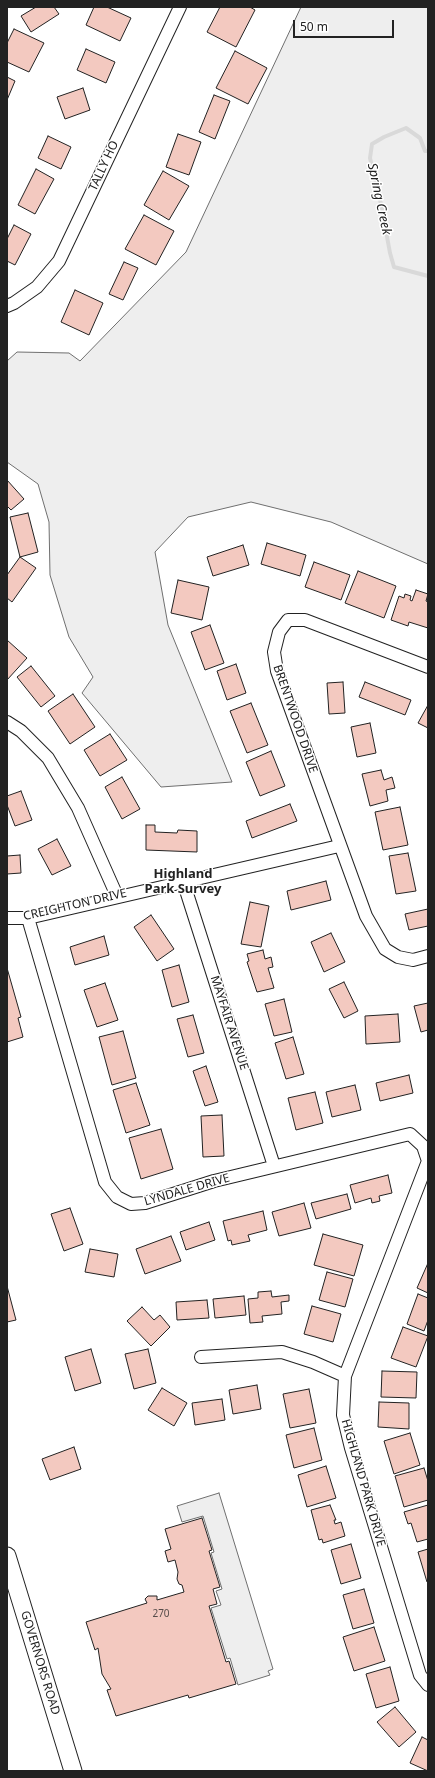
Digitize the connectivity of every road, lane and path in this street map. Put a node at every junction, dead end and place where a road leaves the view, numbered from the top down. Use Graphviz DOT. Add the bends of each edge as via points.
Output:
graph roads {
  1 [pos="180,7"];
  2 [pos="7,306"];
  3 [pos="428,667"];
  4 [pos="7,722"];
  5 [pos="339,846"];
  6 [pos="183,880"];
  7 [pos="117,896"];
  8 [pos="7,918"];
  9 [pos="28,918"];
  10 [pos="428,956"];
  11 [pos="423,1146"];
  12 [pos="274,1166"];
  13 [pos="201,1357"];
  14 [pos="345,1376"];
  15 [pos="7,1556"];
  16 [pos="428,1685"];
  17 [pos="74,1771"];
  1 -- 2 [label="street, TALLY HO" via="59,261 37,287 14,304"];
  3 -- 5 [label="street, BRENTWOOD DRIVE" via="305,620 288,620 279,632 274,652 277,671"];
  4 -- 7 [label="street" via="21,731 48,758 78,808"];
  5 -- 6 [label="street, CREIGHTON DRIVE"];
  5 -- 10 [label="street" via="366,916 385,949 398,957 413,960"];
  6 -- 7 [label="street, CREIGHTON DRIVE"];
  6 -- 12 [label="street, MAYFAIR AVENUE"];
  7 -- 9 [label="street, CREIGHTON DRIVE"];
  8 -- 9 [label="street, CREIGHTON DRIVE"];
  9 -- 12 [label="street, LYNDALE DRIVE" via="105,1182 117,1197 131,1204 145,1203 214,1181"];
  11 -- 12 [label="street, LYNDALE DRIVE" via="410,1134"];
  11 -- 14 [label="street, HIGHLAND PARK DRIVE" via="428,1161"];
  13 -- 14 [label="street" via="282,1352"];
  14 -- 16 [label="street, HIGHLAND PARK DRIVE" via="343,1415 351,1448 420,1675"];
  15 -- 17 [label="main road, GOVERNORS ROAD"];
}
